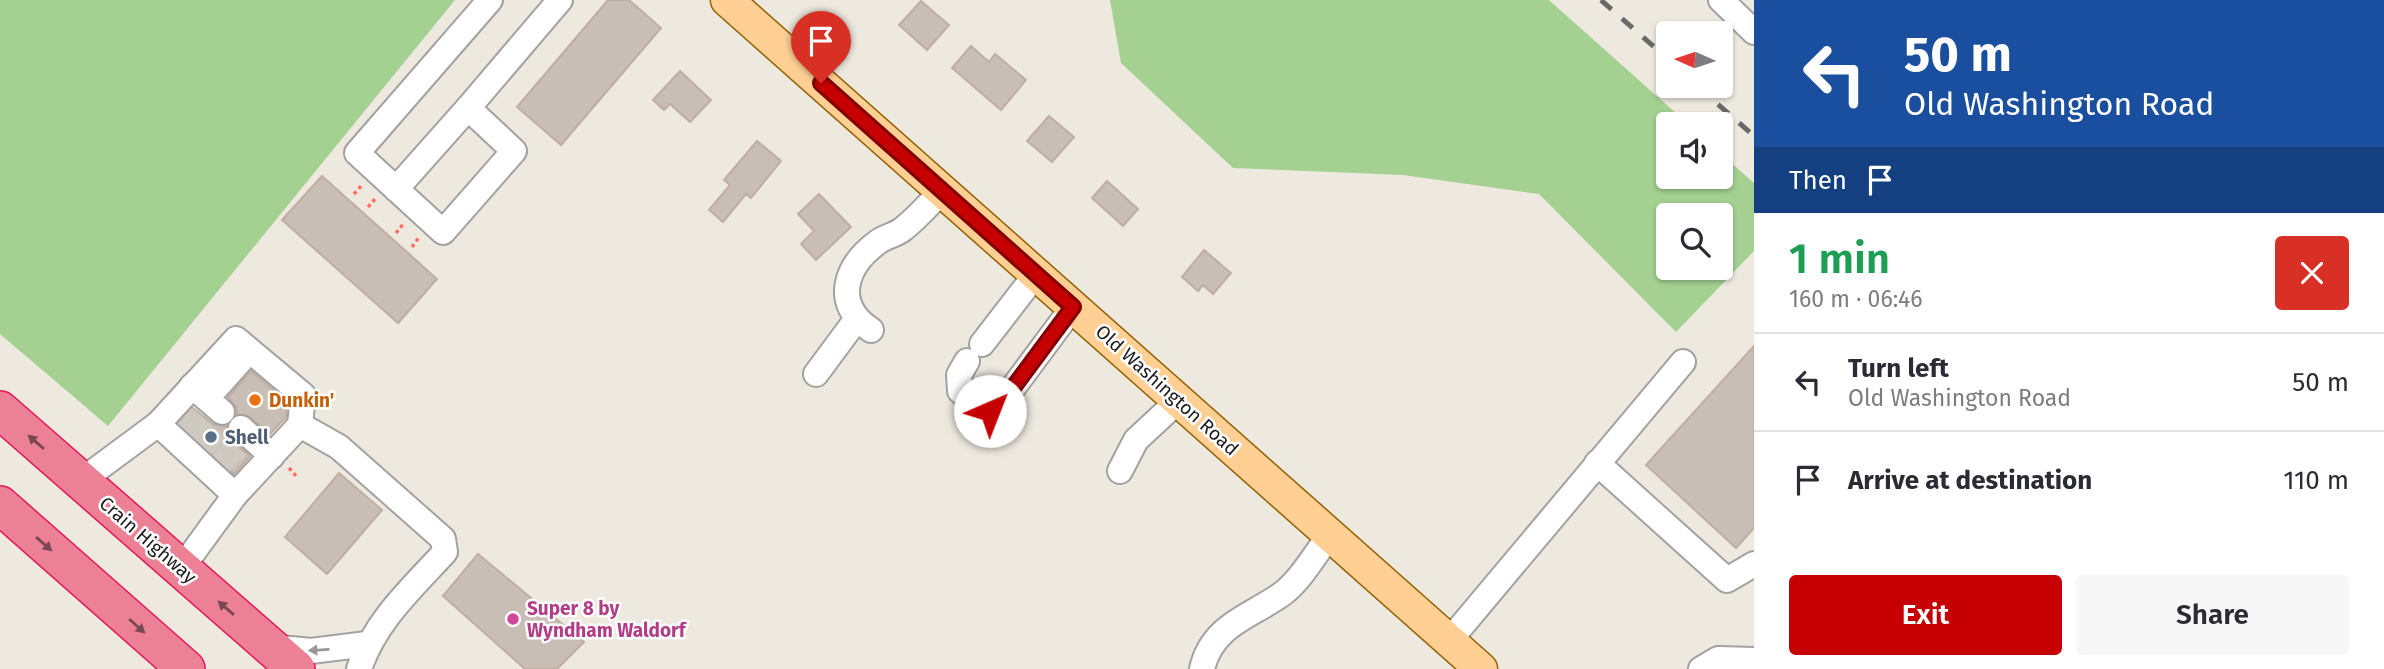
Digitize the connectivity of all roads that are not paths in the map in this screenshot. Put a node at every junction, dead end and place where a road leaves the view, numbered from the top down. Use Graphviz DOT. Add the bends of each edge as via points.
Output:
graph roads {
  1 [pos="490,0"];
  2 [pos="560,0"];
  3 [pos="727,0"];
  4 [pos="1721,0"];
  5 [pos="1751,23"];
  6 [pos="468,108"];
  7 [pos="397,189"];
  8 [pos="942,191"];
  9 [pos="1036,274"];
  10 [pos="1073,307"];
  11 [pos="1684,362"];
  12 [pos="816,374"];
  13 [pos="194,385"];
  14 [pos="1178,401"];
  15 [pos="0,410"];
  16 [pos="222,412"];
  17 [pos="158,424"];
  18 [pos="300,425"];
  19 [pos="242,437"];
  20 [pos="272,456"];
  21 [pos="1597,463"];
  22 [pos="1120,471"];
  23 [pos="81,481"];
  24 [pos="235,495"];
  25 [pos="0,505"];
  26 [pos="1330,535"];
  27 [pos="1754,564"];
  28 [pos="181,569"];
  29 [pos="1449,641"];
  30 [pos="367,644"];
  31 [pos="283,658"];
  32 [pos="1754,660"];
  33 [pos="186,669"];
  34 [pos="359,669"];
  35 [pos="1202,669"];
  36 [pos="1481,669"];
  37 [pos="1701,669"];
  1 -- 7 [label="lane" via="357,153"];
  2 -- 6 [label="lane"];
  3 -- 8 [label="main road, Old Washington Road"];
  4 -- 5 [label="lane"];
  6 -- 7 [label="lane"];
  6 -- 7 [label="lane" via="514,151 443,232"];
  8 -- 9 [label="main road, Old Washington Road"];
  8 -- 12 [label="lane" via="900,232 882,239 853,265 848,303 864,325"];
  9 -- 10 [label="main road, Old Washington Road"];
  9 -- 10 [label="lane" via="959,375 960,391 990,411 998,408"];
  10 -- 14 [label="main road, Old Washington Road"];
  11 -- 21 [label="lane"];
  13 -- 16 [label="lane"];
  13 -- 17 [label="lane"];
  13 -- 18 [label="lane" via="236,340 303,395"];
  14 -- 22 [label="lane" via="1136,440"];
  14 -- 26 [label="main road, Old Washington Road"];
  23 -- 15 [label="highway, Crain Highway, one-way"];
  17 -- 23 [label="lane"];
  17 -- 24 [label="lane" via="189,444"];
  18 -- 20 [label="lane"];
  18 -- 30 [label="lane" via="339,447 446,546"];
  19 -- 20 [label="lane"];
  20 -- 24 [label="lane"];
  21 -- 27 [label="lane" via="1727,580"];
  21 -- 29 [label="lane"];
  23 -- 28 [label="highway, Crain Highway"];
  24 -- 28 [label="lane"];
  25 -- 33 [label="highway, one-way"];
  26 -- 29 [label="main road, Old Washington Road"];
  26 -- 35 [label="lane" via="1283,593 1216,638"];
  31 -- 28 [label="highway, Crain Highway, one-way"];
  29 -- 36 [label="main road, Old Washington Road"];
  30 -- 31 [label="lane, one-way"];
  30 -- 34 [label="lane"];
  32 -- 37 [label="lane" via="1718,659"];
}
